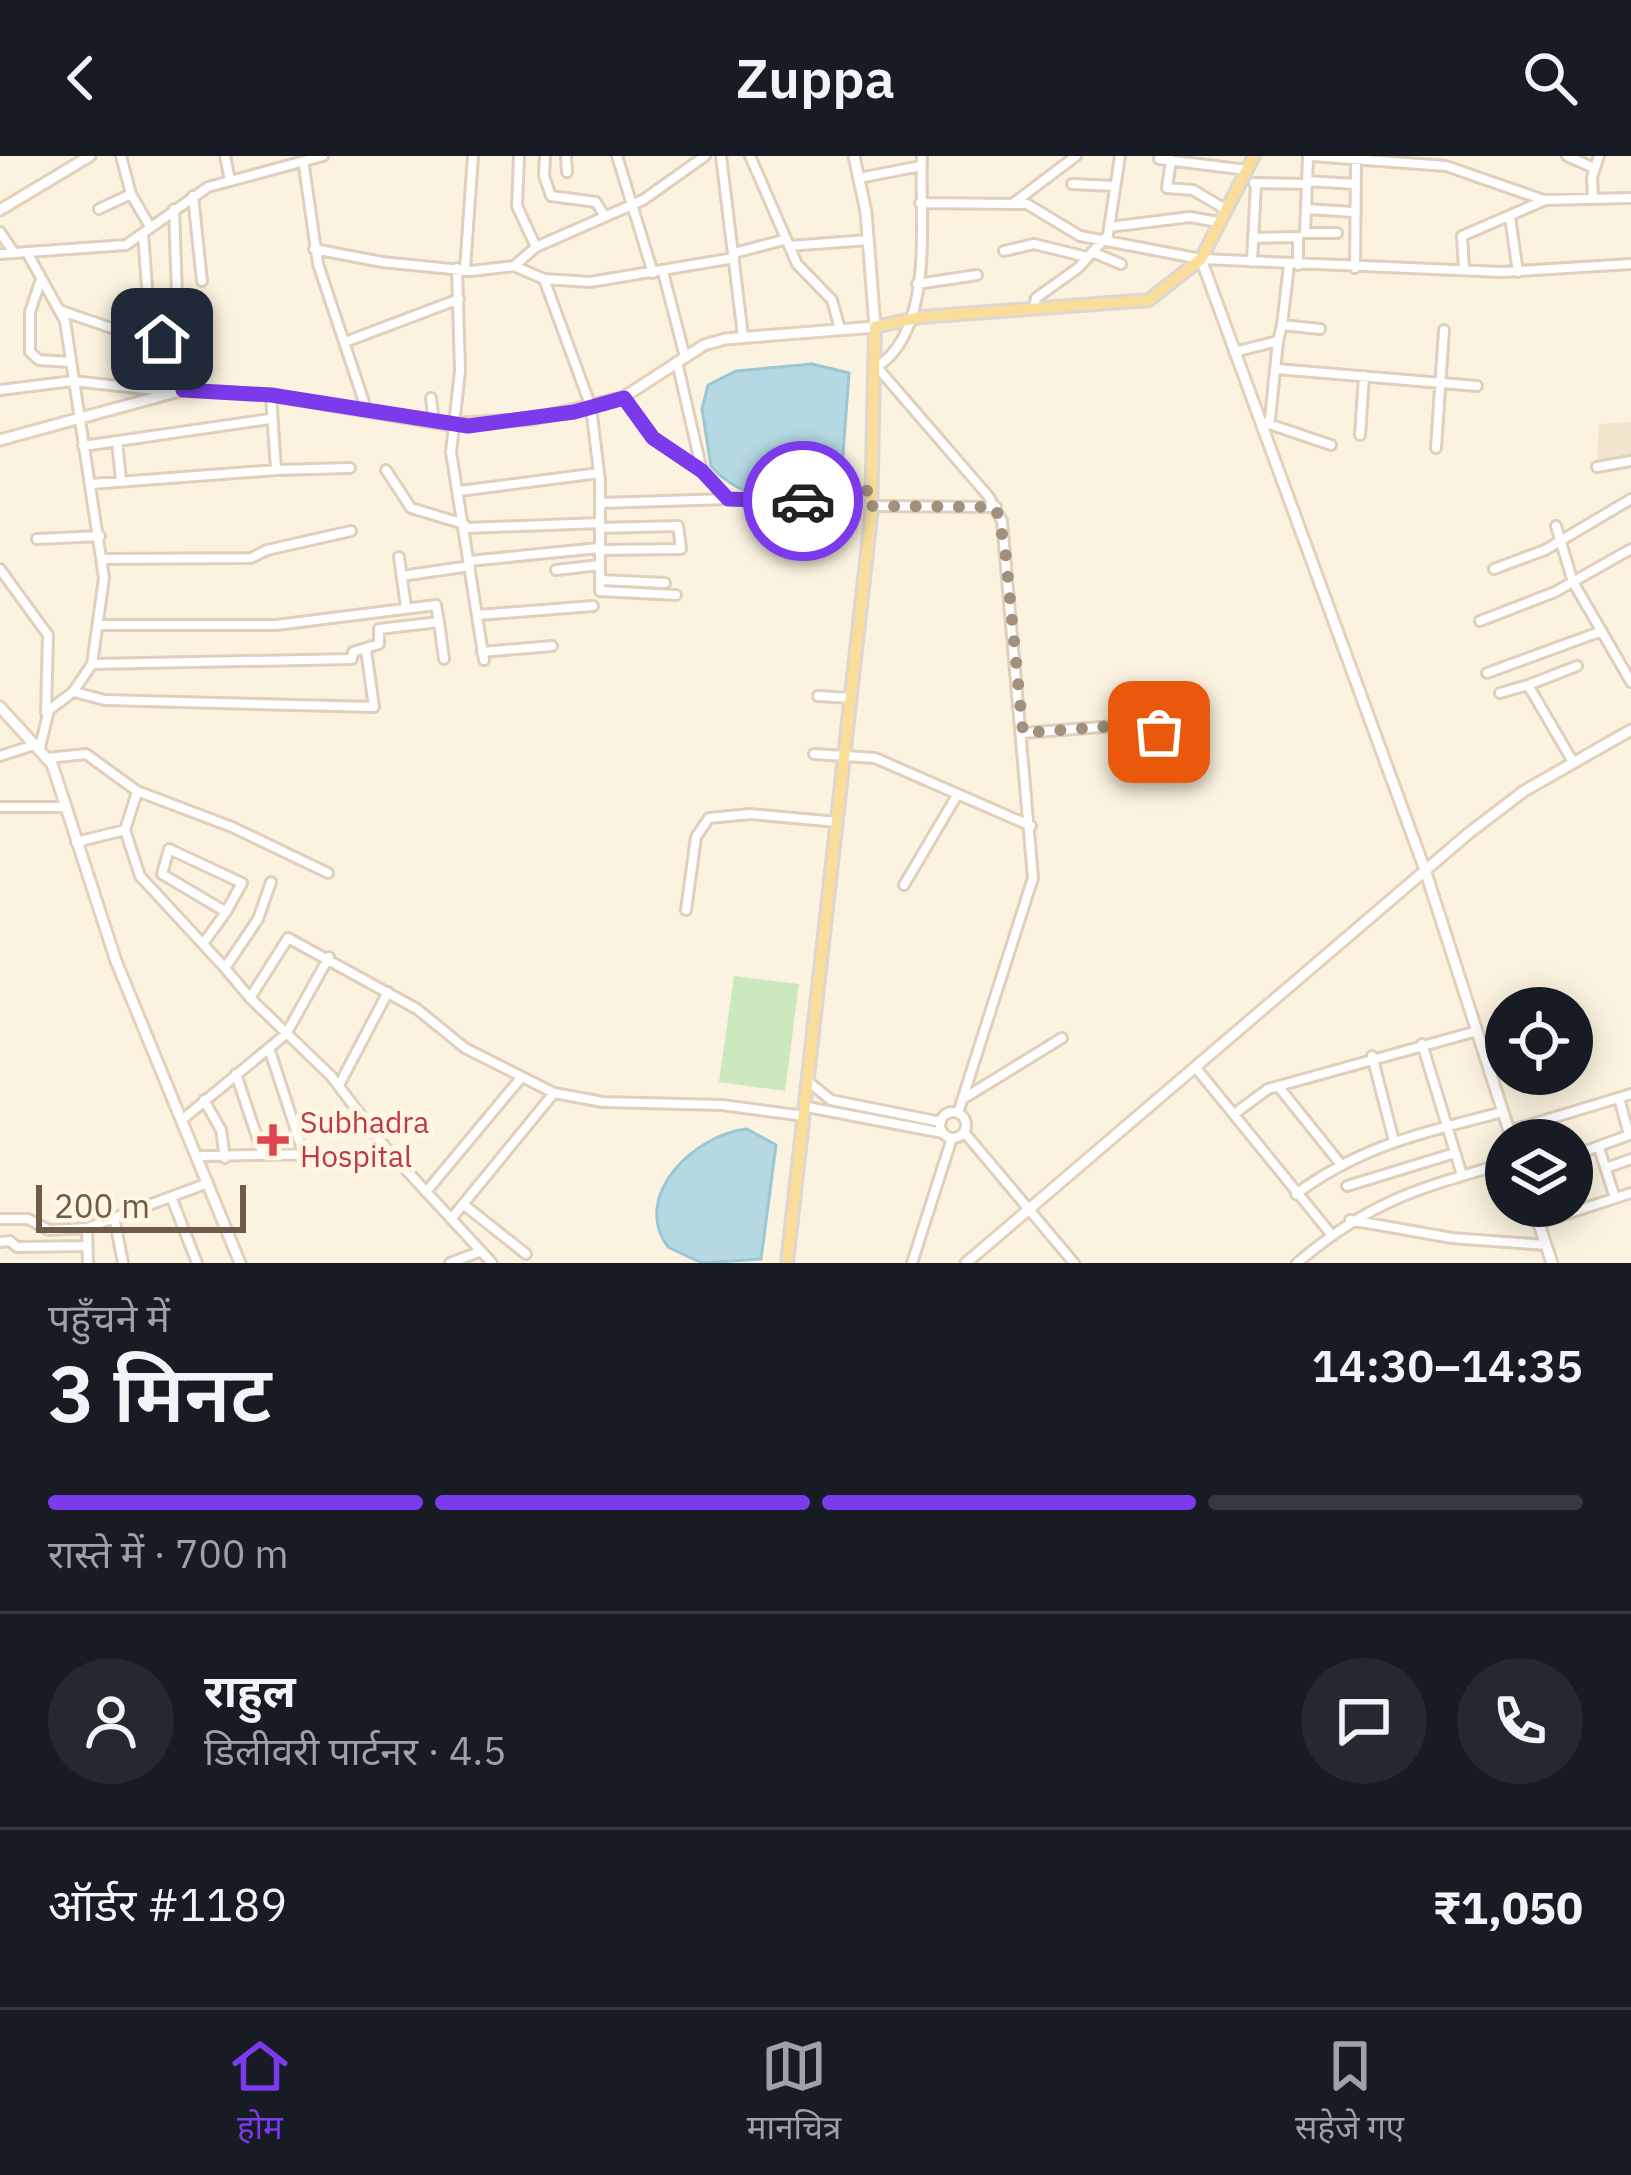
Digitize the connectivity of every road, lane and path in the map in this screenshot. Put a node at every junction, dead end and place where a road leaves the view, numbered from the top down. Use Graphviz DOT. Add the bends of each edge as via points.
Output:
graph roads {
  1 [pos="90,156"];
  2 [pos="121,156"];
  3 [pos="225,156"];
  4 [pos="264,156"];
  5 [pos="323,156"];
  6 [pos="473,156"];
  7 [pos="519,156"];
  8 [pos="545,156"];
  9 [pos="566,156"];
  10 [pos="617,156"];
  11 [pos="705,156"];
  12 [pos="721,156"];
  13 [pos="750,156"];
  14 [pos="854,156"];
  15 [pos="1076,156"];
  16 [pos="1120,156"];
  17 [pos="1254,156"];
  18 [pos="1315,156"];
  19 [pos="1466,156"];
  20 [pos="1568,156"];
  21 [pos="1599,156"];
  22 [pos="1356,158"];
  23 [pos="1414,159"];
  24 [pos="1160,160"];
  25 [pos="1171,160"];
  26 [pos="922,161"];
  27 [pos="304,165"];
  28 [pos="1594,168"];
  29 [pos="268,171"];
  30 [pos="567,172"];
  31 [pos="1462,172"];
  32 [pos="1244,175"];
  33 [pos="859,178"];
  34 [pos="230,180"];
  35 [pos="1256,183"];
  36 [pos="1307,183"];
  37 [pos="1072,184"];
  38 [pos="1354,184"];
  39 [pos="1114,186"];
  40 [pos="131,194"];
  41 [pos="193,196"];
  42 [pos="1593,198"];
  43 [pos="1631,198"];
  44 [pos="1544,200"];
  45 [pos="920,203"];
  46 [pos="1015,203"];
  47 [pos="633,205"];
  48 [pos="174,207"];
  49 [pos="99,209"];
  50 [pos="1225,209"];
  51 [pos="1306,209"];
  52 [pos="0,210"];
  53 [pos="1353,212"];
  54 [pos="605,217"];
  55 [pos="1510,217"];
  56 [pos="1218,222"];
  57 [pos="149,224"];
  58 [pos="1109,226"];
  59 [pos="0,232"];
  60 [pos="1337,232"];
  61 [pos="143,234"];
  62 [pos="1253,238"];
  63 [pos="868,240"];
  64 [pos="1102,240"];
  65 [pos="787,243"];
  66 [pos="536,247"];
  67 [pos="314,248"];
  68 [pos="1004,251"];
  69 [pos="14,253"];
  70 [pos="0,254"];
  71 [pos="1090,254"];
  72 [pos="29,256"];
  73 [pos="734,256"];
  74 [pos="1201,259"];
  75 [pos="1252,262"];
  76 [pos="1121,264"];
  77 [pos="1631,264"];
  78 [pos="1293,265"];
  79 [pos="514,266"];
  80 [pos="1355,268"];
  81 [pos="1464,268"];
  82 [pos="461,269"];
  83 [pos="658,272"];
  84 [pos="1517,272"];
  85 [pos="977,275"];
  86 [pos="544,279"];
  87 [pos="40,281"];
  88 [pos="202,281"];
  89 [pos="917,284"];
  90 [pos="459,299"];
  91 [pos="148,300"];
  92 [pos="58,310"];
  93 [pos="1034,310"];
  94 [pos="908,320"];
  95 [pos="178,323"];
  96 [pos="1282,325"];
  97 [pos="874,327"];
  98 [pos="840,329"];
  99 [pos="1320,329"];
  100 [pos="1444,330"];
  101 [pos="743,336"];
  102 [pos="1278,341"];
  103 [pos="345,342"];
  104 [pos="1234,352"];
  105 [pos="681,359"];
  106 [pos="70,362"];
  107 [pos="877,367"];
  108 [pos="1277,369"];
  109 [pos="1364,376"];
  110 [pos="73,381"];
  111 [pos="1442,382"];
  112 [pos="1477,386"];
  113 [pos="0,390"];
  114 [pos="180,391"];
  115 [pos="271,395"];
  116 [pos="431,398"];
  117 [pos="624,398"];
  118 [pos="592,407"];
  119 [pos="368,412"];
  120 [pos="270,419"];
  121 [pos="78,423"];
  122 [pos="434,423"];
  123 [pos="458,425"];
  124 [pos="1264,425"];
  125 [pos="1360,435"];
  126 [pos="0,440"];
  127 [pos="117,441"];
  128 [pos="1331,445"];
  129 [pos="83,446"];
  130 [pos="1436,448"];
  131 [pos="1631,461"];
  132 [pos="1598,467"];
  133 [pos="350,468"];
  134 [pos="276,470"];
  135 [pos="386,470"];
  136 [pos="702,471"];
  137 [pos="599,473"];
  138 [pos="122,481"];
  139 [pos="91,484"];
  140 [pos="872,490"];
  141 [pos="460,491"];
  142 [pos="728,499"];
  143 [pos="1631,499"];
  144 [pos="600,503"];
  145 [pos="872,506"];
  146 [pos="996,507"];
  147 [pos="600,525"];
  148 [pos="464,526"];
  149 [pos="1556,526"];
  150 [pos="351,531"];
  151 [pos="100,536"];
  152 [pos="1559,538"];
  153 [pos="37,539"];
  154 [pos="600,549"];
  155 [pos="1631,549"];
  156 [pos="399,557"];
  157 [pos="103,560"];
  158 [pos="470,563"];
  159 [pos="600,565"];
  160 [pos="0,569"];
  161 [pos="556,569"];
  162 [pos="1494,569"];
  163 [pos="402,576"];
  164 [pos="600,580"];
  165 [pos="1573,582"];
  166 [pos="665,583"];
  167 [pos="676,596"];
  168 [pos="592,606"];
  169 [pos="406,608"];
  170 [pos="478,615"];
  171 [pos="1480,621"];
  172 [pos="439,622"];
  173 [pos="101,625"];
  174 [pos="1602,631"];
  175 [pos="552,646"];
  176 [pos="366,650"];
  177 [pos="444,659"];
  178 [pos="92,664"];
  179 [pos="1577,666"];
  180 [pos="1487,673"];
  181 [pos="1631,682"];
  182 [pos="1528,685"];
  183 [pos="74,692"];
  184 [pos="1501,693"];
  185 [pos="818,696"];
  186 [pos="852,698"];
  187 [pos="0,707"];
  188 [pos="47,714"];
  189 [pos="1631,730"];
  190 [pos="1023,733"];
  191 [pos="39,745"];
  192 [pos="1199,746"];
  193 [pos="814,754"];
  194 [pos="0,756"];
  195 [pos="845,757"];
  196 [pos="48,758"];
  197 [pos="1573,762"];
  198 [pos="137,791"];
  199 [pos="956,796"];
  200 [pos="0,807"];
  201 [pos="63,807"];
  202 [pos="838,822"];
  203 [pos="1031,826"];
  204 [pos="125,830"];
  205 [pos="76,842"];
  206 [pos="1425,870"];
  207 [pos="328,873"];
  208 [pos="271,882"];
  209 [pos="904,885"];
  210 [pos="686,910"];
  211 [pos="226,912"];
  212 [pos="206,941"];
  213 [pos="329,957"];
  214 [pos="225,968"];
  215 [pos="388,992"];
  216 [pos="250,998"];
  217 [pos="1477,1030"];
  218 [pos="286,1034"];
  219 [pos="1062,1038"];
  220 [pos="1422,1044"];
  221 [pos="268,1048"];
  222 [pos="1372,1056"];
  223 [pos="1196,1068"];
  224 [pos="236,1074"];
  225 [pos="520,1079"];
  226 [pos="810,1083"];
  227 [pos="339,1085"];
  228 [pos="1278,1086"];
  229 [pos="554,1093"];
  230 [pos="1631,1094"];
  231 [pos="964,1098"];
  232 [pos="1618,1098"];
  233 [pos="205,1100"];
  234 [pos="806,1112"];
  235 [pos="1503,1112"];
  236 [pos="958,1113"];
  237 [pos="1234,1114"];
  238 [pos="183,1119"];
  239 [pos="1505,1119"];
  240 [pos="1559,1119"];
  241 [pos="941,1122"];
  242 [pos="1446,1127"];
  243 [pos="964,1132"];
  244 [pos="948,1135"];
  245 [pos="1394,1141"];
  246 [pos="1599,1148"];
  247 [pos="1593,1150"];
  248 [pos="390,1153"];
  249 [pos="1454,1153"];
  250 [pos="263,1155"];
  251 [pos="304,1155"];
  252 [pos="198,1156"];
  253 [pos="225,1158"];
  254 [pos="1631,1159"];
  255 [pos="1339,1162"];
  256 [pos="1485,1168"];
  257 [pos="1606,1168"];
  258 [pos="1462,1175"];
  259 [pos="208,1183"];
  260 [pos="1347,1186"];
  261 [pos="426,1192"];
  262 [pos="1631,1193"];
  263 [pos="1296,1194"];
  264 [pos="1616,1198"];
  265 [pos="172,1199"];
  266 [pos="463,1204"];
  267 [pos="1593,1205"];
  268 [pos="1030,1210"];
  269 [pos="0,1219"];
  270 [pos="451,1219"];
  271 [pos="1348,1220"];
  272 [pos="115,1222"];
  273 [pos="1540,1227"];
  274 [pos="87,1228"];
  275 [pos="1331,1234"];
  276 [pos="0,1242"];
  277 [pos="1546,1245"];
  278 [pos="86,1246"];
  279 [pos="526,1253"];
  280 [pos="487,1258"];
  281 [pos="88,1263"];
  282 [pos="123,1263"];
  283 [pos="197,1263"];
  284 [pos="240,1263"];
  285 [pos="450,1263"];
  286 [pos="787,1263"];
  287 [pos="912,1263"];
  288 [pos="966,1263"];
  289 [pos="1074,1263"];
  290 [pos="1298,1263"];
  291 [pos="1552,1263"];
  1 -- 52 [label="main road"];
  2 -- 40 [label="street"];
  3 -- 34 [label="street"];
  4 -- 29 [label="street"];
  5 -- 27 [label="street"];
  6 -- 82 [label="street"];
  7 -- 66 [label="street" via="517,206"];
  8 -- 54 [label="street" via="551,196 596,202"];
  9 -- 30 [label="street"];
  10 -- 47 [label="street"];
  11 -- 47 [label="street"];
  12 -- 73 [label="street"];
  13 -- 65 [label="street"];
  14 -- 33 [label="main road"];
  15 -- 46 [label="street"];
  16 -- 39 [label="street"];
  17 -- 32 [label="main road"];
  18 -- 22 [label="street"];
  18 -- 36 [label="street"];
  19 -- 31 [label="street"];
  20 -- 28 [label="street"];
  21 -- 28 [label="street"];
  22 -- 23 [label="street"];
  22 -- 38 [label="street"];
  23 -- 31 [label="street"];
  24 -- 25 [label="street"];
  25 -- 32 [label="street"];
  25 -- 50 [label="street" via="1167,188 1192,190"];
  26 -- 33 [label="street"];
  26 -- 45 [label="street"];
  27 -- 29 [label="street"];
  27 -- 67 [label="street"];
  28 -- 42 [label="street"];
  29 -- 34 [label="street"];
  31 -- 44 [label="street"];
  32 -- 35 [label="street"];
  32 -- 50 [label="main road"];
  33 -- 63 [label="main road"];
  34 -- 41 [label="street"];
  35 -- 36 [label="street"];
  35 -- 62 [label="street"];
  36 -- 38 [label="street"];
  36 -- 51 [label="street"];
  37 -- 39 [label="street"];
  38 -- 53 [label="street"];
  39 -- 58 [label="street"];
  40 -- 49 [label="street"];
  40 -- 57 [label="street"];
  41 -- 48 [label="street"];
  41 -- 88 [label="street"];
  42 -- 43 [label="street"];
  42 -- 44 [label="street"];
  44 -- 55 [label="street"];
  45 -- 46 [label="street"];
  45 -- 89 [label="street"];
  46 -- 64 [label="street"];
  47 -- 54 [label="street"];
  47 -- 83 [label="street"];
  48 -- 57 [label="street"];
  48 -- 95 [label="street"];
  50 -- 56 [label="main road"];
  51 -- 53 [label="street"];
  51 -- 60 [label="street" via="1305,233"];
  53 -- 80 [label="street"];
  54 -- 66 [label="street"];
  55 -- 81 [label="street" via="1462,236"];
  55 -- 84 [label="street"];
  56 -- 58 [label="street"];
  56 -- 74 [label="main road"];
  57 -- 61 [label="street"];
  58 -- 64 [label="street"];
  59 -- 69 [label="street"];
  61 -- 72 [label="street" via="126,245"];
  61 -- 91 [label="street"];
  62 -- 75 [label="street"];
  62 -- 78 [label="street" via="1298,237"];
  63 -- 65 [label="street"];
  63 -- 97 [label="main road"];
  64 -- 71 [label="street"];
  64 -- 74 [label="street"];
  65 -- 73 [label="street"];
  65 -- 98 [label="street" via="832,301"];
  66 -- 79 [label="street"];
  67 -- 82 [label="street"];
  67 -- 103 [label="street"];
  68 -- 71 [label="street" via="1034,244"];
  69 -- 70 [label="street"];
  69 -- 72 [label="street"];
  71 -- 76 [label="street"];
  71 -- 93 [label="street" via="1036,298"];
  72 -- 87 [label="street"];
  73 -- 83 [label="street"];
  73 -- 101 [label="street"];
  74 -- 75 [label="street"];
  74 -- 93 [label="main road" via="1149,300"];
  74 -- 104 [label="main road"];
  75 -- 78 [label="street"];
  77 -- 84 [label="street"];
  78 -- 80 [label="street"];
  78 -- 96 [label="street"];
  79 -- 82 [label="street"];
  79 -- 86 [label="street"];
  80 -- 81 [label="street"];
  81 -- 84 [label="street"];
  82 -- 90 [label="street"];
  83 -- 86 [label="street"];
  83 -- 105 [label="street"];
  85 -- 89 [label="street"];
  86 -- 118 [label="street"];
  87 -- 92 [label="street"];
  87 -- 106 [label="street" via="30,352 39,361"];
  89 -- 94 [label="street"];
  90 -- 103 [label="street"];
  90 -- 123 [label="street"];
  92 -- 106 [label="street"];
  92 -- 114 [label="street" via="177,342 187,359"];
  93 -- 94 [label="main road"];
  94 -- 97 [label="main road"];
  94 -- 107 [label="street" via="898,348"];
  96 -- 99 [label="street"];
  96 -- 102 [label="street"];
  97 -- 98 [label="main road"];
  97 -- 107 [label="main road"];
  98 -- 101 [label="main road"];
  100 -- 111 [label="street"];
  101 -- 105 [label="main road"];
  102 -- 104 [label="street"];
  102 -- 108 [label="street"];
  103 -- 119 [label="street"];
  104 -- 124 [label="main road"];
  105 -- 117 [label="main road"];
  105 -- 136 [label="street"];
  106 -- 110 [label="street"];
  107 -- 140 [label="main road"];
  107 -- 146 [label="street"];
  108 -- 109 [label="street"];
  108 -- 124 [label="street"];
  109 -- 111 [label="street"];
  109 -- 125 [label="street"];
  110 -- 113 [label="street"];
  110 -- 114 [label="street"];
  110 -- 121 [label="street"];
  111 -- 112 [label="street"];
  111 -- 130 [label="street"];
  114 -- 115 [label="main road"];
  114 -- 121 [label="main road"];
  115 -- 119 [label="main road"];
  115 -- 120 [label="street"];
  116 -- 122 [label="street"];
  117 -- 118 [label="main road"];
  117 -- 136 [label="street" via="653,438"];
  118 -- 123 [label="main road"];
  118 -- 137 [label="street"];
  119 -- 122 [label="main road"];
  120 -- 127 [label="street"];
  120 -- 134 [label="street"];
  121 -- 126 [label="main road"];
  121 -- 129 [label="street"];
  122 -- 123 [label="main road"];
  123 -- 141 [label="street" via="452,452"];
  124 -- 128 [label="street"];
  124 -- 206 [label="main road"];
  127 -- 129 [label="street"];
  127 -- 138 [label="street"];
  129 -- 139 [label="street"];
  131 -- 132 [label="street"];
  133 -- 134 [label="street"];
  134 -- 138 [label="street"];
  135 -- 148 [label="street" via="411,508"];
  136 -- 142 [label="street"];
  137 -- 141 [label="street"];
  137 -- 144 [label="street"];
  138 -- 139 [label="street"];
  139 -- 151 [label="street"];
  140 -- 142 [label="street" via="789,503"];
  140 -- 145 [label="main road"];
  141 -- 148 [label="street"];
  142 -- 144 [label="street"];
  143 -- 152 [label="street"];
  144 -- 147 [label="street"];
  145 -- 146 [label="street"];
  145 -- 186 [label="main road"];
  146 -- 190 [label="street"];
  147 -- 148 [label="street"];
  147 -- 154 [label="street"];
  147 -- 154 [label="street" via="678,526 681,549"];
  148 -- 158 [label="street"];
  149 -- 152 [label="street"];
  150 -- 157 [label="street" via="251,558"];
  151 -- 153 [label="street"];
  151 -- 157 [label="street"];
  152 -- 162 [label="street"];
  152 -- 165 [label="street"];
  154 -- 158 [label="street"];
  154 -- 159 [label="street"];
  155 -- 165 [label="street"];
  156 -- 163 [label="street"];
  157 -- 173 [label="street"];
  158 -- 163 [label="street"];
  158 -- 170 [label="street"];
  159 -- 161 [label="street"];
  159 -- 164 [label="street"];
  160 -- 188 [label="street" via="48,635"];
  163 -- 169 [label="street"];
  164 -- 166 [label="street"];
  164 -- 167 [label="street" via="605,594"];
  165 -- 171 [label="street"];
  165 -- 174 [label="street"];
  168 -- 170 [label="street"];
  169 -- 172 [label="street" via="436,604"];
  169 -- 173 [label="street" via="276,625"];
  170 -- 175 [label="street" via="483,656"];
  172 -- 176 [label="street" via="379,629 379,644"];
  172 -- 177 [label="street"];
  173 -- 178 [label="street"];
  174 -- 180 [label="street"];
  174 -- 181 [label="street"];
  176 -- 178 [label="street" via="334,660"];
  176 -- 183 [label="street" via="374,706 105,700"];
  178 -- 183 [label="street"];
  179 -- 182 [label="street"];
  182 -- 184 [label="street"];
  182 -- 197 [label="street"];
  183 -- 188 [label="street"];
  185 -- 186 [label="street"];
  186 -- 195 [label="main road"];
  187 -- 191 [label="main road"];
  188 -- 191 [label="street"];
  189 -- 197 [label="main road"];
  190 -- 192 [label="street" via="1127,725"];
  190 -- 203 [label="street"];
  191 -- 194 [label="street"];
  191 -- 196 [label="main road"];
  193 -- 195 [label="street"];
  195 -- 199 [label="street" via="875,758"];
  195 -- 202 [label="main road"];
  196 -- 198 [label="street" via="86,754"];
  196 -- 201 [label="main road"];
  197 -- 206 [label="main road"];
  198 -- 204 [label="street"];
  198 -- 207 [label="street"];
  199 -- 203 [label="street"];
  199 -- 209 [label="street"];
  200 -- 201 [label="street"];
  201 -- 205 [label="main road"];
  202 -- 210 [label="street" via="709,818 696,837"];
  202 -- 226 [label="main road"];
  203 -- 231 [label="street" via="1033,878"];
  204 -- 205 [label="street"];
  204 -- 212 [label="street" via="140,876"];
  205 -- 238 [label="main road"];
  206 -- 217 [label="main road"];
  206 -- 223 [label="main road"];
  208 -- 214 [label="street" via="258,920"];
  211 -- 211 [label="street" via="162,874 170,849 242,884"];
  211 -- 212 [label="street"];
  212 -- 214 [label="street"];
  213 -- 215 [label="street"];
  213 -- 216 [label="street" via="288,938"];
  213 -- 218 [label="street"];
  214 -- 216 [label="street"];
  215 -- 225 [label="street"];
  215 -- 227 [label="street"];
  216 -- 218 [label="street"];
  217 -- 220 [label="street"];
  217 -- 235 [label="main road"];
  218 -- 221 [label="street"];
  218 -- 227 [label="street"];
  219 -- 231 [label="street"];
  220 -- 222 [label="street"];
  220 -- 242 [label="street"];
  221 -- 224 [label="street"];
  221 -- 251 [label="street"];
  222 -- 228 [label="street"];
  222 -- 245 [label="street"];
  223 -- 237 [label="street"];
  223 -- 268 [label="main road"];
  224 -- 233 [label="street"];
  224 -- 250 [label="street"];
  225 -- 229 [label="street"];
  225 -- 261 [label="street"];
  226 -- 234 [label="main road"];
  226 -- 241 [label="street" via="831,1100"];
  227 -- 248 [label="street"];
  228 -- 237 [label="street"];
  228 -- 255 [label="street"];
  229 -- 234 [label="street"];
  229 -- 266 [label="street"];
  230 -- 232 [label="street"];
  231 -- 236 [label="street"];
  232 -- 240 [label="street"];
  232 -- 246 [label="street" via="1629,1135"];
  233 -- 238 [label="street"];
  233 -- 253 [label="street"];
  234 -- 244 [label="street"];
  234 -- 286 [label="main road"];
  235 -- 239 [label="main road"];
  235 -- 242 [label="street"];
  236 -- 241 [label="street"];
  236 -- 243 [label="street"];
  237 -- 263 [label="street"];
  238 -- 252 [label="main road"];
  241 -- 244 [label="street"];
  242 -- 245 [label="street"];
  242 -- 249 [label="street"];
  243 -- 244 [label="street"];
  243 -- 268 [label="street"];
  244 -- 287 [label="street"];
  245 -- 255 [label="street"];
  246 -- 247 [label="street"];
  246 -- 257 [label="street"];
  248 -- 251 [label="street"];
  248 -- 261 [label="street"];
  249 -- 258 [label="street"];
  249 -- 260 [label="street"];
  250 -- 251 [label="street"];
  250 -- 253 [label="street"];
  252 -- 253 [label="street"];
  252 -- 259 [label="main road"];
  254 -- 257 [label="street"];
  255 -- 263 [label="street"];
  256 -- 258 [label="street"];
  257 -- 264 [label="street"];
  258 -- 271 [label="street"];
  259 -- 265 [label="street"];
  259 -- 284 [label="main road"];
  261 -- 270 [label="street"];
  262 -- 264 [label="street"];
  263 -- 275 [label="street"];
  264 -- 267 [label="street"];
  265 -- 272 [label="street"];
  265 -- 283 [label="street"];
  266 -- 270 [label="street"];
  266 -- 279 [label="street"];
  268 -- 288 [label="main road"];
  268 -- 289 [label="street"];
  269 -- 274 [label="street"];
  270 -- 280 [label="street"];
  271 -- 275 [label="street"];
  271 -- 277 [label="street"];
  272 -- 274 [label="street"];
  272 -- 282 [label="street"];
  273 -- 277 [label="main road"];
  274 -- 278 [label="street"];
  275 -- 290 [label="street"];
  276 -- 278 [label="street"];
  277 -- 291 [label="main road"];
  278 -- 281 [label="street"];
  280 -- 285 [label="street"];
}
